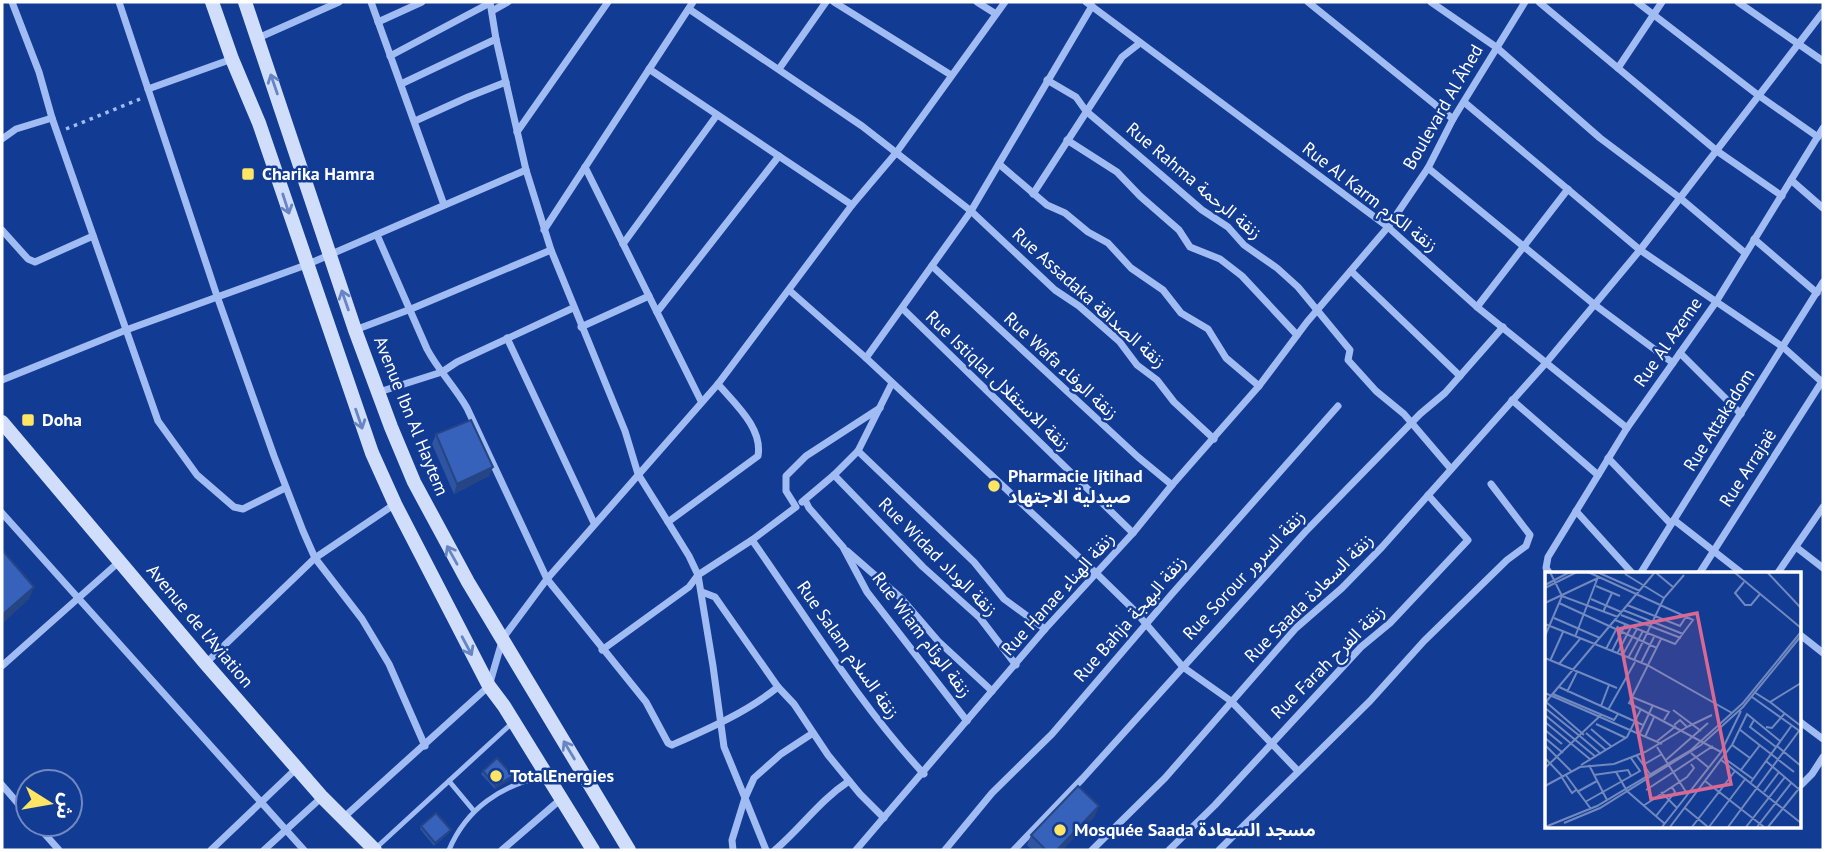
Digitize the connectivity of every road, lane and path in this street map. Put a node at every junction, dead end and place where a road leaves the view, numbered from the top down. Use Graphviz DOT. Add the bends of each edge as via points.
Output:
graph roads {
  1 [pos="12,2"];
  2 [pos="119,2"];
  3 [pos="212,2"];
  4 [pos="245,2"];
  5 [pos="339,2"];
  6 [pos="371,2"];
  7 [pos="422,2"];
  8 [pos="508,2"];
  9 [pos="608,2"];
  10 [pos="827,2"];
  11 [pos="835,2"];
  12 [pos="977,2"];
  13 [pos="1005,2"];
  14 [pos="1308,2"];
  15 [pos="1431,2"];
  16 [pos="1525,2"];
  17 [pos="1539,2"];
  18 [pos="1637,2"];
  19 [pos="1662,2"];
  20 [pos="1738,2"];
  21 [pos="1089,4"];
  22 [pos="491,5"];
  23 [pos="691,5"];
  24 [pos="1823,12"];
  25 [pos="996,14"];
  26 [pos="1653,15"];
  27 [pos="378,22"];
  28 [pos="258,38"];
  29 [pos="496,39"];
  30 [pos="1140,43"];
  31 [pos="1798,43"];
  32 [pos="1496,47"];
  33 [pos="390,56"];
  34 [pos="232,59"];
  35 [pos="1823,61"];
  36 [pos="1618,68"];
  37 [pos="649,69"];
  38 [pos="779,69"];
  39 [pos="951,75"];
  40 [pos="1047,80"];
  41 [pos="506,82"];
  42 [pos="401,84"];
  43 [pos="149,92"];
  44 [pos="1758,95"];
  45 [pos="1464,102"];
  46 [pos="1086,111"];
  47 [pos="717,115"];
  48 [pos="52,118"];
  49 [pos="1453,119"];
  50 [pos="415,121"];
  51 [pos="1823,128"];
  52 [pos="57,132"];
  53 [pos="517,132"];
  54 [pos="1818,137"];
  55 [pos="2,139"];
  56 [pos="1067,140"];
  57 [pos="1717,151"];
  58 [pos="896,153"];
  59 [pos="779,156"];
  60 [pos="999,164"];
  61 [pos="585,167"];
  62 [pos="1428,168"];
  63 [pos="526,170"];
  64 [pos="1791,180"];
  65 [pos="1567,189"];
  66 [pos="1033,194"];
  67 [pos="1782,196"];
  68 [pos="1680,198"];
  69 [pos="444,205"];
  70 [pos="852,205"];
  71 [pos="1823,208"];
  72 [pos="971,211"];
  73 [pos="1388,227"];
  74 [pos="2,230"];
  75 [pos="544,230"];
  76 [pos="377,235"];
  77 [pos="93,236"];
  78 [pos="1754,239"];
  79 [pos="623,244"];
  80 [pos="1524,248"];
  81 [pos="551,250"];
  82 [pos="1640,250"];
  83 [pos="1745,253"];
  84 [pos="330,254"];
  85 [pos="306,265"];
  86 [pos="932,266"];
  87 [pos="1350,271"];
  88 [pos="1823,282"];
  89 [pos="789,290"];
  90 [pos="1817,293"];
  91 [pos="217,296"];
  92 [pos="649,296"];
  93 [pos="1716,302"];
  94 [pos="1595,305"];
  95 [pos="1477,307"];
  96 [pos="573,308"];
  97 [pos="411,309"];
  98 [pos="903,309"];
  99 [pos="1317,310"];
  100 [pos="657,312"];
  101 [pos="581,327"];
  102 [pos="1503,327"];
  103 [pos="126,330"];
  104 [pos="355,330"];
  105 [pos="1297,335"];
  106 [pos="508,338"];
  107 [pos="1783,347"];
  108 [pos="1680,353"];
  109 [pos="866,358"];
  110 [pos="1673,363"];
  111 [pos="1545,364"];
  112 [pos="442,372"];
  113 [pos="1460,376"];
  114 [pos="2,380"];
  115 [pos="1823,381"];
  116 [pos="892,383"];
  117 [pos="718,384"];
  118 [pos="1259,386"];
  119 [pos="378,392"];
  120 [pos="1512,400"];
  121 [pos="701,401"];
  122 [pos="1338,406"];
  123 [pos="880,408"];
  124 [pos="1741,414"];
  125 [pos="2,422"];
  126 [pos="1412,424"];
  127 [pos="1627,428"];
  128 [pos="1214,439"];
  129 [pos="858,452"];
  130 [pos="1608,458"];
  131 [pos="1451,469"];
  132 [pos="638,474"];
  133 [pos="834,475"];
  134 [pos="1598,475"];
  135 [pos="1491,484"];
  136 [pos="1172,485"];
  137 [pos="285,488"];
  138 [pos="1428,495"];
  139 [pos="805,500"];
  140 [pos="395,504"];
  141 [pos="796,507"];
  142 [pos="1823,507"];
  143 [pos="1576,511"];
  144 [pos="2,513"];
  145 [pos="668,522"];
  146 [pos="1672,522"];
  147 [pos="594,523"];
  148 [pos="1133,533"];
  149 [pos="752,540"];
  150 [pos="843,547"];
  151 [pos="1796,547"];
  152 [pos="1714,550"];
  153 [pos="315,558"];
  154 [pos="120,561"];
  155 [pos="1823,568"];
  156 [pos="1549,572"];
  157 [pos="1631,572"];
  158 [pos="1641,572"];
  159 [pos="1700,572"];
  160 [pos="1741,572"];
  161 [pos="1778,572"];
  162 [pos="1096,573"];
  163 [pos="698,575"];
  164 [pos="547,579"];
  165 [pos="702,592"];
  166 [pos="79,600"];
  167 [pos="1146,624"];
  168 [pos="1045,629"];
  169 [pos="1800,635"];
  170 [pos="503,638"];
  171 [pos="602,650"];
  172 [pos="1823,653"];
  173 [pos="206,664"];
  174 [pos="1016,665"];
  175 [pos="2,666"];
  176 [pos="1183,667"];
  177 [pos="489,686"];
  178 [pos="778,687"];
  179 [pos="992,691"];
  180 [pos="1231,701"];
  181 [pos="967,721"];
  182 [pos="514,722"];
  183 [pos="720,722"];
  184 [pos="1800,723"];
  185 [pos="813,733"];
  186 [pos="1823,739"];
  187 [pos="1271,744"];
  188 [pos="425,746"];
  189 [pos="1823,757"];
  190 [pos="297,768"];
  191 [pos="1298,771"];
  192 [pos="924,774"];
  193 [pos="548,776"];
  194 [pos="849,780"];
  195 [pos="449,781"];
  196 [pos="2,785"];
  197 [pos="1800,786"];
  198 [pos="322,797"];
  199 [pos="562,798"];
  200 [pos="745,798"];
  201 [pos="14,799"];
  202 [pos="262,803"];
  203 [pos="474,811"];
  204 [pos="343,818"];
  205 [pos="884,818"];
  206 [pos="286,830"];
  207 [pos="211,850"];
  208 [pos="264,850"];
  209 [pos="304,850"];
  210 [pos="375,850"];
  211 [pos="449,850"];
  212 [pos="502,850"];
  213 [pos="593,850"];
  214 [pos="629,850"];
  215 [pos="733,850"];
  216 [pos="766,850"];
  217 [pos="775,850"];
  218 [pos="856,850"];
  219 [pos="945,850"];
  220 [pos="1014,850"];
  221 [pos="1092,850"];
  222 [pos="1169,850"];
  223 [pos="1219,850"];
  1 -- 48 [label="street"];
  2 -- 43 [label="street"];
  3 -- 34 [label="street"];
  4 -- 28 [label="street, Avenue Ibn Al Haytem"];
  5 -- 28 [label="street"];
  6 -- 27 [label="street"];
  7 -- 27 [label="street"];
  8 -- 22 [label="street"];
  9 -- 53 [label="street"];
  10 -- 38 [label="street"];
  11 -- 39 [label="street"];
  12 -- 25 [label="street"];
  13 -- 25 [label="street"];
  14 -- 49 [label="street"];
  15 -- 32 [label="street"];
  16 -- 32 [label="street, Boulevard Al Âhed"];
  17 -- 36 [label="street"];
  18 -- 26 [label="street"];
  19 -- 26 [label="street"];
  20 -- 31 [label="street"];
  21 -- 30 [label="street, Rue Al Karm زنقة الكرم"];
  21 -- 40 [label="street"];
  22 -- 29 [label="street"];
  22 -- 33 [label="street"];
  23 -- 37 [label="street"];
  23 -- 38 [label="street, Rue Assadaka زنقة الصداقة"];
  24 -- 31 [label="street, Rue Saada زنقة السعادة"];
  25 -- 39 [label="street"];
  26 -- 36 [label="street"];
  26 -- 44 [label="street"];
  27 -- 33 [label="street"];
  84 -- 28 [label="street, Avenue Ibn Al Haytem, one-way"];
  29 -- 41 [label="street"];
  29 -- 42 [label="street"];
  30 -- 46 [label="street" via="1122,57"];
  30 -- 73 [label="street, Rue Al Karm زنقة الكرم"];
  31 -- 35 [label="street"];
  31 -- 44 [label="street, Rue Saada زنقة السعادة"];
  32 -- 45 [label="street, Boulevard Al Âhed"];
  32 -- 68 [label="street" via="1600,138"];
  33 -- 42 [label="street"];
  34 -- 43 [label="street"];
  34 -- 85 [label="street, one-way" via="259,123"];
  36 -- 57 [label="street"];
  37 -- 47 [label="street"];
  37 -- 61 [label="street"];
  38 -- 58 [label="street, Rue Assadaka زنقة الصداقة"];
  39 -- 58 [label="street"];
  40 -- 46 [label="street, Rue Rahma زنقة الرحمة" via="1076,97"];
  40 -- 60 [label="street"];
  41 -- 50 [label="street"];
  41 -- 53 [label="street"];
  42 -- 50 [label="street"];
  43 -- 52 [label="path"];
  43 -- 91 [label="street"];
  44 -- 54 [label="street"];
  44 -- 57 [label="street, Rue Saada زنقة السعادة"];
  45 -- 49 [label="street, Boulevard Al Âhed"];
  45 -- 65 [label="street"];
  46 -- 56 [label="street"];
  46 -- 99 [label="street, Rue Rahma زنقة الرحمة" via="1244,245 1278,268"];
  47 -- 59 [label="street"];
  47 -- 79 [label="street"];
  48 -- 52 [label="street"];
  48 -- 55 [label="street"];
  49 -- 62 [label="street, Boulevard Al Âhed"];
  50 -- 69 [label="street"];
  51 -- 54 [label="street, Rue Al Azeme"];
  52 -- 77 [label="street"];
  53 -- 63 [label="street"];
  54 -- 64 [label="street, Rue Al Azeme"];
  56 -- 66 [label="street"];
  56 -- 105 [label="street" via="1117,172 1190,247 1220,259 1242,276"];
  57 -- 67 [label="street"];
  57 -- 68 [label="street, Rue Saada زنقة السعادة"];
  58 -- 70 [label="street"];
  58 -- 72 [label="street, Rue Assadaka زنقة الصداقة"];
  59 -- 70 [label="street"];
  59 -- 100 [label="street"];
  60 -- 66 [label="street"];
  60 -- 72 [label="street"];
  61 -- 75 [label="street"];
  61 -- 79 [label="street"];
  62 -- 73 [label="street, Boulevard Al Âhed"];
  62 -- 80 [label="street"];
  63 -- 69 [label="street"];
  63 -- 75 [label="street"];
  64 -- 67 [label="street, Rue Al Azeme"];
  64 -- 71 [label="street"];
  65 -- 80 [label="street"];
  65 -- 82 [label="street"];
  66 -- 118 [label="street" via="1108,243 1130,268 1163,290 1181,313 1208,328 1226,358"];
  67 -- 78 [label="street, Rue Al Azeme"];
  68 -- 82 [label="street, Rue Saada زنقة السعادة"];
  68 -- 83 [label="street"];
  69 -- 76 [label="street"];
  70 -- 89 [label="street"];
  72 -- 86 [label="street"];
  72 -- 128 [label="street, Rue Assadaka زنقة الصداقة" via="1119,341 1137,365"];
  73 -- 87 [label="street, Rue Hanae زنقة الهناء"];
  73 -- 95 [label="street, Rue Al Karm زنقة الكرم"];
  74 -- 77 [label="street" via="35,262"];
  75 -- 81 [label="street"];
  76 -- 84 [label="street"];
  76 -- 97 [label="street"];
  77 -- 103 [label="street"];
  78 -- 83 [label="street, Rue Al Azeme"];
  78 -- 90 [label="street"];
  79 -- 92 [label="street"];
  80 -- 94 [label="street"];
  80 -- 95 [label="street"];
  81 -- 96 [label="street"];
  81 -- 97 [label="street"];
  82 -- 93 [label="street"];
  82 -- 94 [label="street, Rue Saada زنقة السعادة"];
  83 -- 93 [label="street, Rue Al Azeme"];
  84 -- 85 [label="street"];
  104 -- 84 [label="street, Avenue Ibn Al Haytem, one-way"];
  85 -- 91 [label="street"];
  85 -- 140 [label="street, one-way" via="361,426"];
  86 -- 98 [label="street"];
  86 -- 136 [label="street, Rue Wafa زنقة الوفاء"];
  87 -- 99 [label="street, Rue Hanae زنقة الهناء"];
  87 -- 113 [label="street"];
  88 -- 90 [label="street, Rue Attakadom"];
  89 -- 109 [label="street"];
  89 -- 117 [label="street"];
  90 -- 107 [label="street, Rue Attakadom"];
  91 -- 103 [label="street"];
  91 -- 137 [label="street"];
  92 -- 100 [label="street"];
  92 -- 101 [label="street"];
  93 -- 107 [label="street"];
  93 -- 108 [label="street, Rue Al Azeme"];
  94 -- 110 [label="street"];
  94 -- 111 [label="street, Rue Saada زنقة السعادة"];
  95 -- 102 [label="street, Rue Al Karm زنقة الكرم"];
  96 -- 101 [label="street"];
  96 -- 106 [label="street"];
  97 -- 104 [label="street"];
  97 -- 112 [label="street"];
  98 -- 109 [label="street"];
  98 -- 148 [label="street, Rue Istiqlal زنقة الاستقلال"];
  99 -- 105 [label="street, Rue Hanae زنقة الهناء"];
  99 -- 126 [label="street, Rue Rahma زنقة الرحمة" via="1350,350 1348,360"];
  100 -- 121 [label="street"];
  101 -- 132 [label="street"];
  102 -- 111 [label="street, Rue Al Karm زنقة الكرم"];
  102 -- 113 [label="street, Rue Sorour زنقة السرور"];
  103 -- 114 [label="street"];
  103 -- 137 [label="street" via="153,412 197,475 234,507 243,509"];
  104 -- 119 [label="street, Avenue Ibn Al Haytem"];
  105 -- 118 [label="street, Rue Hanae زنقة الهناء"];
  106 -- 112 [label="street"];
  106 -- 147 [label="street"];
  107 -- 115 [label="street"];
  107 -- 124 [label="street, Rue Attakadom"];
  108 -- 110 [label="street, Rue Al Azeme"];
  108 -- 124 [label="street"];
  109 -- 116 [label="street"];
  110 -- 127 [label="street, Rue Al Azeme"];
  111 -- 120 [label="street, Rue Saada زنقة السعادة"];
  111 -- 127 [label="street, Rue Al Karm زنقة الكرم"];
  112 -- 119 [label="street"];
  112 -- 164 [label="street" via="467,408"];
  113 -- 126 [label="street, Rue Sorour زنقة السرور"];
  115 -- 152 [label="street, Rue Arrajaë"];
  116 -- 123 [label="street"];
  116 -- 162 [label="street"];
  117 -- 121 [label="street"];
  117 -- 145 [label="street" via="749,420 760,445 758,456"];
  118 -- 128 [label="street, Rue Hanae زنقة الهناء"];
  170 -- 119 [label="street, Avenue Ibn Al Haytem, one-way" via="428,510"];
  120 -- 131 [label="street, Rue Saada زنقة السعادة"];
  120 -- 134 [label="street"];
  121 -- 132 [label="street"];
  122 -- 167 [label="street, Rue Bahja زنقة البهجة"];
  123 -- 129 [label="street"];
  123 -- 141 [label="street" via="806,456 786,476 786,491"];
  124 -- 146 [label="street, Rue Attakadom"];
  125 -- 154 [label="street, Avenue de l'Aviation"];
  126 -- 131 [label="street"];
  126 -- 176 [label="street, Rue Sorour زنقة السرور" via="1307,530"];
  127 -- 130 [label="street, Rue Al Azeme"];
  128 -- 136 [label="street, Rue Hanae زنقة الهناء"];
  129 -- 133 [label="street"];
  129 -- 168 [label="street" via="974,562 1004,599"];
  130 -- 134 [label="street, Rue Al Azeme"];
  130 -- 146 [label="street"];
  131 -- 138 [label="street, Rue Saada زنقة السعادة"];
  132 -- 145 [label="street"];
  132 -- 147 [label="street"];
  133 -- 139 [label="street"];
  133 -- 174 [label="street, Rue Widad زنقة الوداد" via="980,618"];
  134 -- 143 [label="street, Rue Al Azeme"];
  135 -- 191 [label="street" via="1530,535 1526,546 1424,641"];
  136 -- 148 [label="street, Rue Hanae زنقة الهناء"];
  137 -- 153 [label="street"];
  138 -- 180 [label="street, Rue Saada زنقة السعادة"];
  138 -- 187 [label="street, Rue Farah زنقة الفرح" via="1468,540"];
  139 -- 141 [label="street"];
  139 -- 150 [label="street, Rue Wiam زنقة الوئام"];
  140 -- 153 [label="street"];
  140 -- 177 [label="street, one-way"];
  141 -- 149 [label="street"];
  142 -- 151 [label="street"];
  143 -- 156 [label="street, Rue Al Azeme" via="1546,562"];
  143 -- 157 [label="street"];
  144 -- 166 [label="street"];
  145 -- 163 [label="street"];
  146 -- 152 [label="street"];
  146 -- 158 [label="street, Rue Attakadom"];
  147 -- 164 [label="street"];
  148 -- 162 [label="street, Rue Hanae زنقة الهناء"];
  149 -- 163 [label="street"];
  149 -- 192 [label="street, Rue Salam زنقة السلام" via="888,736"];
  150 -- 179 [label="street" via="901,598"];
  150 -- 181 [label="street, Rue Wiam زنقة الوئام" via="867,592"];
  151 -- 155 [label="street"];
  151 -- 161 [label="street"];
  152 -- 159 [label="street, Rue Arrajaë"];
  152 -- 160 [label="street"];
  153 -- 173 [label="street"];
  153 -- 188 [label="street" via="362,619"];
  154 -- 166 [label="street"];
  154 -- 173 [label="street, Avenue de l'Aviation"];
  162 -- 167 [label="street"];
  162 -- 168 [label="street, Rue Hanae زنقة الهناء"];
  163 -- 165 [label="street"];
  163 -- 171 [label="street" via="689,587"];
  164 -- 170 [label="street"];
  164 -- 171 [label="street"];
  165 -- 178 [label="street" via="715,597"];
  165 -- 183 [label="street"];
  166 -- 175 [label="street"];
  166 -- 202 [label="street"];
  167 -- 176 [label="street"];
  167 -- 219 [label="street, Rue Bahja زنقة البهجة"];
  168 -- 174 [label="street, Rue Hanae زنقة الهناء"];
  169 -- 172 [label="street"];
  170 -- 177 [label="street"];
  214 -- 170 [label="street, Avenue Ibn Al Haytem, one-way"];
  171 -- 183 [label="street" via="646,702 668,743"];
  173 -- 190 [label="street, Avenue de l'Aviation"];
  174 -- 179 [label="street, Rue Hanae زنقة الهناء"];
  176 -- 180 [label="street"];
  176 -- 220 [label="street, Rue Sorour زنقة السرور"];
  177 -- 182 [label="street"];
  177 -- 188 [label="street"];
  178 -- 183 [label="street"];
  178 -- 185 [label="street"];
  179 -- 181 [label="street, Rue Hanae زنقة الهناء"];
  180 -- 187 [label="street"];
  180 -- 221 [label="street, Rue Saada زنقة السعادة" via="1165,778"];
  181 -- 192 [label="street, Rue Hanae زنقة الهناء"];
  182 -- 193 [label="street"];
  182 -- 195 [label="lane"];
  183 -- 200 [label="street" via="724,747"];
  184 -- 186 [label="street"];
  185 -- 194 [label="street"];
  185 -- 200 [label="street" via="754,778"];
  187 -- 191 [label="street"];
  187 -- 222 [label="street, Rue Farah زنقة الفرح"];
  188 -- 204 [label="street"];
  189 -- 197 [label="street"];
  190 -- 198 [label="street, Avenue de l'Aviation"];
  190 -- 202 [label="street"];
  191 -- 223 [label="street"];
  192 -- 205 [label="street, Rue Hanae زنقة الهناء"];
  193 -- 199 [label="street"];
  193 -- 203 [label="lane" via="508,788"];
  194 -- 205 [label="street"];
  194 -- 217 [label="street"];
  195 -- 203 [label="lane"];
  195 -- 210 [label="lane"];
  196 -- 201 [label="street"];
  198 -- 204 [label="street, Avenue de l'Aviation"];
  198 -- 206 [label="street"];
  199 -- 212 [label="street"];
  199 -- 213 [label="street"];
  200 -- 215 [label="street"];
  200 -- 216 [label="street"];
  202 -- 206 [label="street"];
  202 -- 207 [label="street"];
  203 -- 211 [label="lane"];
  204 -- 210 [label="street, Avenue de l'Aviation"];
  205 -- 218 [label="street, Rue Hanae زنقة الهناء"];
  206 -- 208 [label="street"];
  206 -- 209 [label="street"];
}
